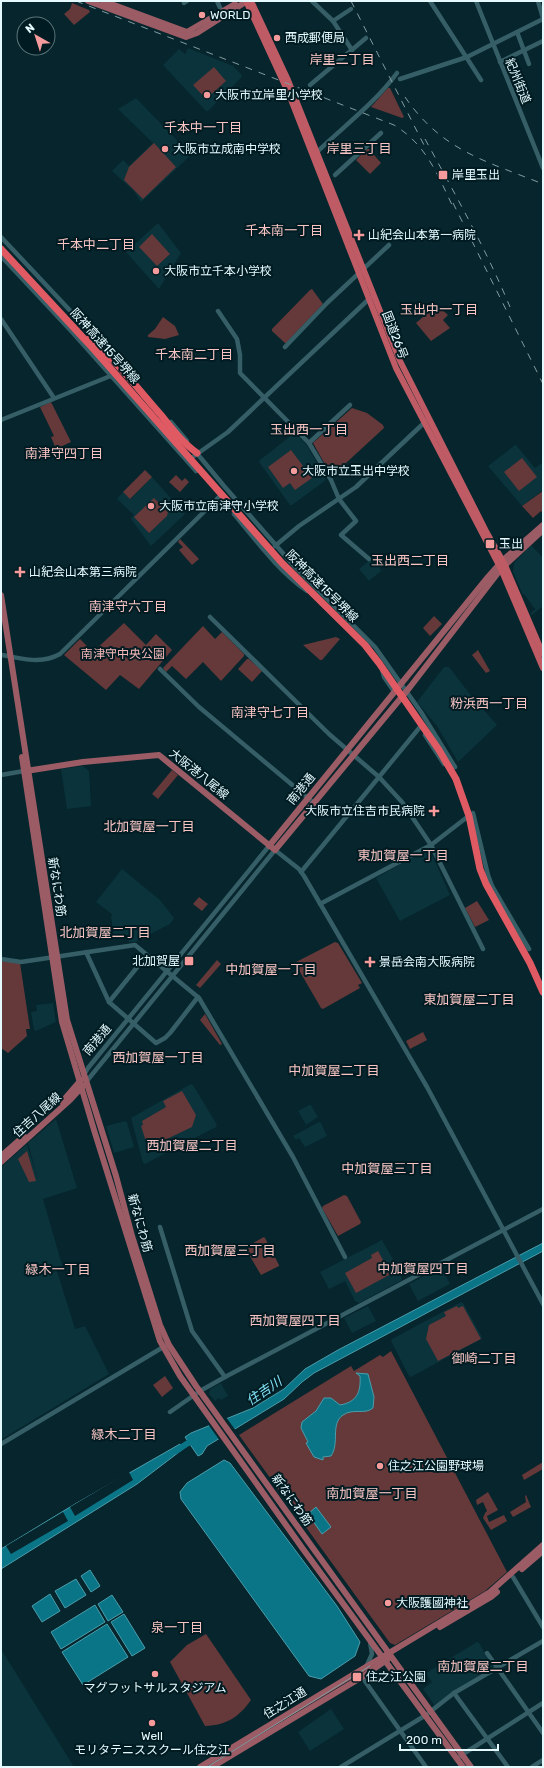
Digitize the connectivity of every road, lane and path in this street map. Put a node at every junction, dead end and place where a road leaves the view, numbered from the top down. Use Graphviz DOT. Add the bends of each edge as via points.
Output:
graph roads {
  1 [pos="88,1"];
  2 [pos="103,1"];
  3 [pos="217,1"];
  4 [pos="246,1"];
  5 [pos="312,1"];
  6 [pos="430,1"];
  7 [pos="476,1"];
  8 [pos="538,1"];
  9 [pos="351,9"];
  10 [pos="222,12"];
  11 [pos="543,18"];
  12 [pos="333,21"];
  13 [pos="518,32"];
  14 [pos="366,38"];
  15 [pos="543,41"];
  16 [pos="493,44"];
  17 [pos="352,50"];
  18 [pos="525,50"];
  19 [pos="467,57"];
  20 [pos="500,62"];
  21 [pos="529,64"];
  22 [pos="397,73"];
  23 [pos="400,79"];
  24 [pos="481,80"];
  25 [pos="310,85"];
  26 [pos="381,133"];
  27 [pos="317,152"];
  28 [pos="543,168"];
  29 [pos="335,175"];
  30 [pos="2,241"];
  31 [pos="389,245"];
  32 [pos="1,249"];
  33 [pos="1,256"];
  34 [pos="361,270"];
  35 [pos="370,298"];
  36 [pos="218,311"];
  37 [pos="1,319"];
  38 [pos="89,339"];
  39 [pos="285,347"];
  40 [pos="123,368"];
  41 [pos="112,376"];
  42 [pos="54,398"];
  43 [pos="264,398"];
  44 [pos="350,405"];
  45 [pos="1,420"];
  46 [pos="426,420"];
  47 [pos="309,442"];
  48 [pos="197,454"];
  49 [pos="187,461"];
  50 [pos="220,496"];
  51 [pos="339,499"];
  52 [pos="543,525"];
  53 [pos="543,530"];
  54 [pos="276,545"];
  55 [pos="266,552"];
  56 [pos="368,559"];
  57 [pos="282,563"];
  58 [pos="502,565"];
  59 [pos="1,595"];
  60 [pos="210,616"];
  61 [pos="1,618"];
  62 [pos="543,654"];
  63 [pos="6,656"];
  64 [pos="543,668"];
  65 [pos="160,669"];
  66 [pos="384,676"];
  67 [pos="401,684"];
  68 [pos="395,692"];
  69 [pos="406,692"];
  70 [pos="400,699"];
  71 [pos="420,727"];
  72 [pos="348,750"];
  73 [pos="354,755"];
  74 [pos="455,767"];
  75 [pos="26,771"];
  76 [pos="1,775"];
  77 [pos="380,778"];
  78 [pos="309,798"];
  79 [pos="314,803"];
  80 [pos="473,813"];
  81 [pos="466,818"];
  82 [pos="431,844"];
  83 [pos="473,846"];
  84 [pos="272,848"];
  85 [pos="301,872"];
  86 [pos="320,904"];
  87 [pos="482,949"];
  88 [pos="529,949"];
  89 [pos="86,952"];
  90 [pos="147,955"];
  91 [pos="55,957"];
  92 [pos="1,959"];
  93 [pos="167,971"];
  94 [pos="172,976"];
  95 [pos="543,982"];
  96 [pos="543,992"];
  97 [pos="198,997"];
  98 [pos="109,1002"];
  99 [pos="128,1019"];
  100 [pos="134,1024"];
  101 [pos="84,1075"];
  102 [pos="79,1082"];
  103 [pos="86,1082"];
  104 [pos="81,1089"];
  105 [pos="1,1156"];
  106 [pos="1,1162"];
  107 [pos="543,1209"];
  108 [pos="160,1227"];
  109 [pos="504,1230"];
  110 [pos="345,1257"];
  111 [pos="543,1304"];
  112 [pos="166,1346"];
  113 [pos="225,1377"];
  114 [pos="200,1391"];
  115 [pos="194,1395"];
  116 [pos="170,1412"];
  117 [pos="1,1444"];
  118 [pos="543,1544"];
  119 [pos="543,1551"];
  120 [pos="513,1577"];
  121 [pos="543,1627"];
  122 [pos="543,1640"];
  123 [pos="370,1641"];
  124 [pos="487,1653"];
  125 [pos="390,1654"];
  126 [pos="383,1659"];
  127 [pos="364,1668"];
  128 [pos="497,1668"];
  129 [pos="362,1677"];
  130 [pos="454,1693"];
  131 [pos="543,1703"];
  132 [pos="432,1711"];
  133 [pos="528,1712"];
  134 [pos="426,1715"];
  135 [pos="400,1730"];
  136 [pos="543,1733"];
  137 [pos="487,1739"];
  138 [pos="460,1757"];
  139 [pos="543,1760"];
  140 [pos="200,1767"];
  141 [pos="212,1767"];
  142 [pos="341,1767"];
  143 [pos="426,1767"];
  144 [pos="463,1767"];
  145 [pos="471,1767"];
  146 [pos="508,1767"];
  147 [pos="532,1767"];
  1 -- 4 [label="main road" via="186,37 201,31"];
  2 -- 10 [label="main road" via="187,32"];
  3 -- 10 [label="street"];
  4 -- 10 [label="main road"];
  4 -- 27 [label="highway, 国道26号" via="288,80"];
  4 -- 34 [label="highway, 国道26号" via="288,92"];
  5 -- 12 [label="street"];
  6 -- 19 [label="street"];
  7 -- 16 [label="street, 紀州街道"];
  8 -- 11 [label="street"];
  9 -- 12 [label="street"];
  11 -- 13 [label="street"];
  12 -- 17 [label="street"];
  13 -- 16 [label="street"];
  13 -- 18 [label="street"];
  14 -- 17 [label="street"];
  15 -- 18 [label="street"];
  16 -- 19 [label="street"];
  16 -- 20 [label="street, 紀州街道"];
  17 -- 25 [label="street"];
  18 -- 20 [label="street"];
  18 -- 21 [label="street"];
  19 -- 23 [label="street"];
  19 -- 24 [label="street"];
  20 -- 28 [label="street, 紀州街道"];
  22 -- 27 [label="street" via="367,107"];
  26 -- 29 [label="street"];
  27 -- 34 [label="highway, 国道26号"];
  30 -- 38 [label="highway, 阪神高速15号堺線"];
  30 -- 40 [label="street"];
  31 -- 34 [label="street"];
  32 -- 57 [label="highway, 阪神高速15号堺線" via="89,344"];
  33 -- 41 [label="street"];
  34 -- 35 [label="highway, 国道26号"];
  34 -- 39 [label="street"];
  34 -- 46 [label="highway, 国道26号"];
  35 -- 43 [label="street"];
  35 -- 46 [label="highway, 国道26号" via="396,368"];
  36 -- 43 [label="street" via="237,339 240,373"];
  37 -- 42 [label="street"];
  38 -- 48 [label="highway" via="102,349"];
  38 -- 95 [label="highway, 阪神高速15号堺線" via="282,556 368,642 406,694 444,750 462,784 472,811 488,877"];
  40 -- 41 [label="street"];
  40 -- 48 [label="street"];
  41 -- 42 [label="street"];
  41 -- 49 [label="street"];
  42 -- 45 [label="street"];
  43 -- 47 [label="street"];
  43 -- 48 [label="street" via="226,434"];
  44 -- 47 [label="street"];
  46 -- 51 [label="street" via="356,487"];
  46 -- 58 [label="highway, 国道26号"];
  47 -- 51 [label="street"];
  48 -- 49 [label="street"];
  48 -- 54 [label="street"];
  49 -- 50 [label="street"];
  50 -- 55 [label="street"];
  50 -- 63 [label="street" via="60,654 36,661"];
  51 -- 54 [label="street"];
  51 -- 56 [label="street" via="356,521 341,534"];
  52 -- 58 [label="main road, 南港通"];
  53 -- 58 [label="main road, 南港通"];
  54 -- 55 [label="street"];
  54 -- 67 [label="street" via="314,588 375,647"];
  55 -- 66 [label="street" via="356,639"];
  57 -- 66 [label="highway"];
  57 -- 96 [label="highway, 阪神高速15号堺線" via="372,653 439,750 456,779 462,796 486,884 530,963"];
  58 -- 62 [label="highway, 国道26号"];
  58 -- 64 [label="highway, 国道26号"];
  58 -- 67 [label="main road, 南港通"];
  58 -- 69 [label="main road, 南港通"];
  59 -- 63 [label="main road, 新なにわ筋"];
  60 -- 72 [label="street"];
  61 -- 63 [label="main road, 新なにわ筋"];
  63 -- 75 [label="main road, 新なにわ筋"];
  65 -- 78 [label="street" via="199,707"];
  66 -- 68 [label="street"];
  67 -- 68 [label="main road, 南港通"];
  67 -- 69 [label="street"];
  68 -- 70 [label="street"];
  68 -- 72 [label="main road, 南港通"];
  69 -- 70 [label="main road, 南港通"];
  69 -- 74 [label="street"];
  70 -- 71 [label="street"];
  70 -- 73 [label="main road, 南港通"];
  71 -- 77 [label="street"];
  71 -- 81 [label="street" via="453,779"];
  72 -- 73 [label="street"];
  72 -- 78 [label="main road, 南港通"];
  73 -- 77 [label="street"];
  73 -- 79 [label="main road, 南港通"];
  75 -- 76 [label="street"];
  75 -- 84 [label="main road, 大阪港八尾線" via="83,762 159,755"];
  75 -- 91 [label="main road, 新なにわ筋"];
  77 -- 82 [label="street" via="402,802"];
  77 -- 85 [label="street"];
  78 -- 79 [label="street"];
  78 -- 84 [label="main road, 南港通"];
  79 -- 84 [label="main road, 南港通"];
  80 -- 88 [label="street" via="492,886"];
  81 -- 82 [label="street"];
  81 -- 83 [label="street"];
  82 -- 86 [label="street"];
  82 -- 87 [label="street"];
  84 -- 85 [label="street"];
  84 -- 93 [label="street, 南港通"];
  84 -- 94 [label="street, 南港通"];
  85 -- 86 [label="street"];
  86 -- 109 [label="street" via="427,1087"];
  89 -- 90 [label="street" via="135,945"];
  89 -- 91 [label="street"];
  89 -- 98 [label="street"];
  90 -- 93 [label="street"];
  90 -- 98 [label="street"];
  91 -- 92 [label="street" via="21,962"];
  91 -- 101 [label="main road, 新なにわ筋" via="67,1020"];
  91 -- 102 [label="main road, 新なにわ筋" via="61,1015"];
  93 -- 94 [label="street"];
  93 -- 99 [label="street, 南港通"];
  94 -- 97 [label="street"];
  94 -- 100 [label="street, 南港通"];
  97 -- 100 [label="street" via="170,1033 156,1043"];
  97 -- 110 [label="street" via="293,1157"];
  98 -- 99 [label="street"];
  99 -- 100 [label="street"];
  99 -- 101 [label="street, 南港通"];
  100 -- 103 [label="street, 南港通"];
  101 -- 102 [label="main road, 住吉八尾線"];
  101 -- 103 [label="main road, 新なにわ筋"];
  102 -- 104 [label="main road, 新なにわ筋"];
  102 -- 105 [label="main road, 住吉八尾線" via="65,1100"];
  103 -- 104 [label="main road, 住吉八尾線"];
  103 -- 112 [label="main road, 新なにわ筋"];
  104 -- 106 [label="main road, 住吉八尾線"];
  104 -- 112 [label="main road, 新なにわ筋" via="155,1330"];
  107 -- 109 [label="street"];
  108 -- 113 [label="street" via="192,1331"];
  109 -- 111 [label="street"];
  109 -- 113 [label="street"];
  112 -- 114 [label="main road, 新なにわ筋"];
  112 -- 115 [label="main road, 新なにわ筋"];
  112 -- 117 [label="street"];
  113 -- 114 [label="street"];
  114 -- 115 [label="street"];
  114 -- 125 [label="main road, 新なにわ筋"];
  115 -- 116 [label="street"];
  115 -- 123 [label="main road, 新なにわ筋"];
  118 -- 125 [label="main road" via="490,1592"];
  119 -- 120 [label="main road"];
  120 -- 121 [label="street"];
  120 -- 125 [label="main road" via="491,1597"];
  122 -- 128 [label="street"];
  123 -- 126 [label="main road, 新なにわ筋"];
  123 -- 127 [label="street" via="372,1654"];
  124 -- 128 [label="street"];
  125 -- 126 [label="main road"];
  125 -- 132 [label="main road, 新なにわ筋"];
  126 -- 127 [label="main road, 住之江通"];
  126 -- 129 [label="main road, 住之江通"];
  126 -- 134 [label="main road, 新なにわ筋"];
  127 -- 140 [label="main road, 住之江通"];
  128 -- 130 [label="street"];
  128 -- 133 [label="street"];
  129 -- 135 [label="street"];
  129 -- 141 [label="main road, 住之江通"];
  130 -- 132 [label="street"];
  130 -- 137 [label="street"];
  131 -- 133 [label="street"];
  132 -- 134 [label="street"];
  132 -- 138 [label="main road, 新なにわ筋"];
  133 -- 136 [label="street"];
  133 -- 137 [label="street"];
  134 -- 135 [label="street"];
  134 -- 138 [label="main road, 新なにわ筋"];
  135 -- 142 [label="street"];
  135 -- 143 [label="street"];
  137 -- 138 [label="street"];
  137 -- 146 [label="street"];
  138 -- 144 [label="main road, 新なにわ筋"];
  138 -- 145 [label="main road, 新なにわ筋"];
  139 -- 147 [label="street"];
}
